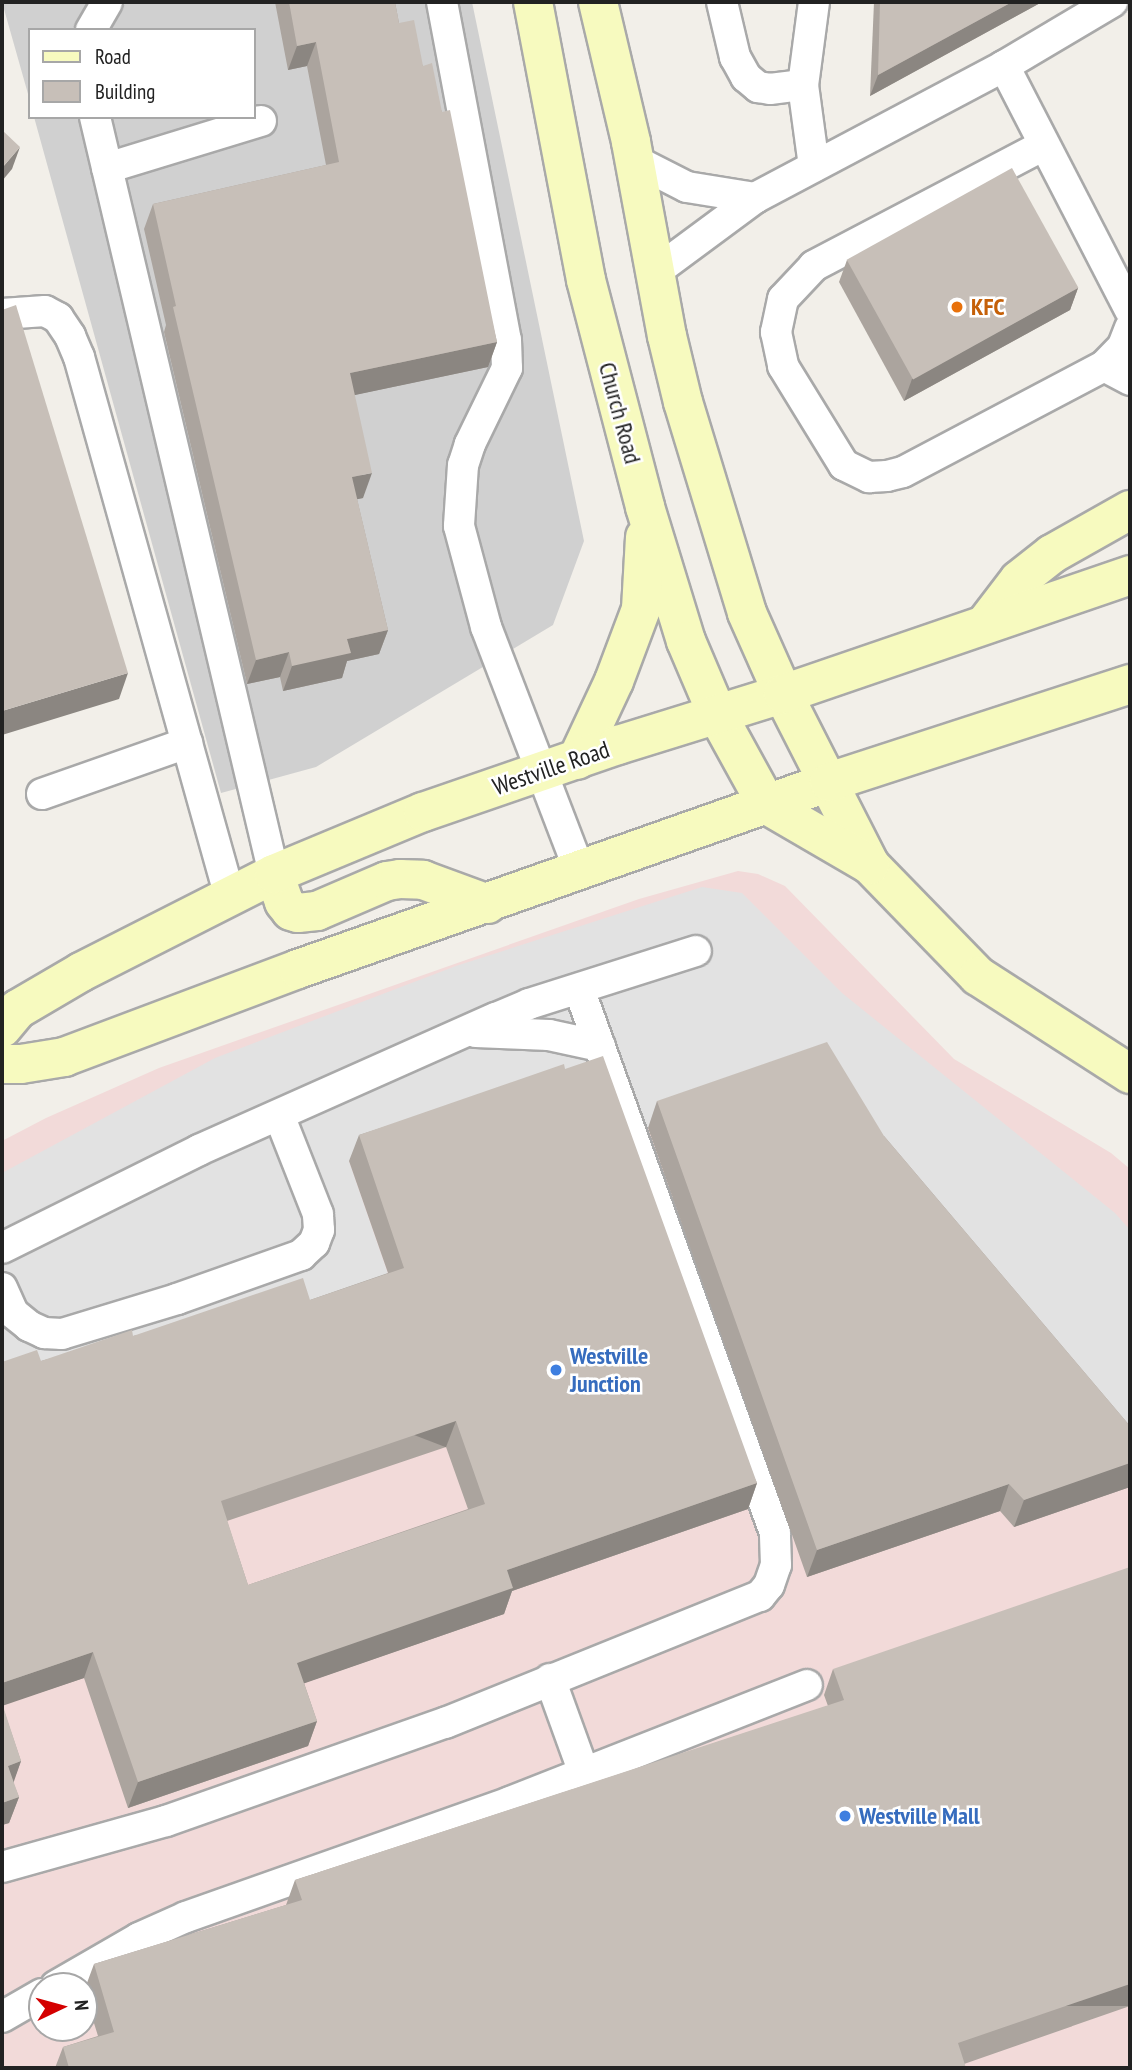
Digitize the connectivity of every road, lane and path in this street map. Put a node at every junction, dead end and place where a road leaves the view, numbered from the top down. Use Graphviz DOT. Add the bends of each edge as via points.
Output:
graph roads {
  1 [pos="107,2"];
  2 [pos="442,2"];
  3 [pos="534,2"];
  4 [pos="598,2"];
  5 [pos="722,2"];
  6 [pos="814,2"];
  7 [pos="1112,2"];
  8 [pos="92,28"];
  9 [pos="1004,66"];
  10 [pos="803,85"];
  11 [pos="95,119"];
  12 [pos="261,121"];
  13 [pos="1044,145"];
  14 [pos="634,160"];
  15 [pos="814,166"];
  16 [pos="107,168"];
  17 [pos="755,198"];
  18 [pos="655,272"];
  19 [pos="1130,310"];
  20 [pos="2,314"];
  21 [pos="1130,328"];
  22 [pos="1104,366"];
  23 [pos="1130,380"];
  24 [pos="645,507"];
  25 [pos="1130,510"];
  26 [pos="1130,575"];
  27 [pos="986,623"];
  28 [pos="1130,684"];
  29 [pos="783,694"];
  30 [pos="718,716"];
  31 [pos="187,743"];
  32 [pos="560,765"];
  33 [pos="829,782"];
  34 [pos="42,794"];
  35 [pos="767,805"];
  36 [pos="870,865"];
  37 [pos="580,872"];
  38 [pos="274,874"];
  39 [pos="230,897"];
  40 [pos="488,904"];
  41 [pos="696,951"];
  42 [pos="579,989"];
  43 [pos="2,1028"];
  44 [pos="466,1032"];
  45 [pos="600,1046"];
  46 [pos="2,1064"];
  47 [pos="1130,1074"];
  48 [pos="279,1115"];
  49 [pos="2,1248"];
  50 [pos="2,1288"];
  51 [pos="550,1679"];
  52 [pos="807,1685"];
  53 [pos="584,1773"];
  54 [pos="2,1867"];
  55 [pos="80,1972"];
  56 [pos="28,2002"];
  57 [pos="2,2017"];
  1 -- 8 [label="lane"];
  2 -- 32 [label="lane" via="506,340 507,368 463,465 458,526 485,627"];
  3 -- 24 [label="street, Church Road" via="586,280"];
  4 -- 14 [label="street"];
  5 -- 10 [label="lane" via="735,57 746,77 758,87 770,89"];
  6 -- 10 [label="lane"];
  7 -- 9 [label="lane"];
  9 -- 13 [label="lane"];
  9 -- 15 [label="lane"];
  10 -- 15 [label="lane"];
  11 -- 16 [label="lane"];
  12 -- 16 [label="lane"];
  13 -- 19 [label="lane"];
  13 -- 22 [label="lane" via="814,266 783,299 776,331 779,354 834,453 844,465 869,477 904,472"];
  14 -- 17 [label="lane" via="687,187"];
  14 -- 18 [label="street"];
  15 -- 17 [label="lane"];
  16 -- 38 [label="lane"];
  17 -- 18 [label="lane"];
  18 -- 29 [label="street" via="705,481 747,613"];
  20 -- 31 [label="lane" via="45,311 58,318 71,336"];
  21 -- 22 [label="lane" via="1123,346"];
  22 -- 23 [label="lane"];
  24 -- 30 [label="street, Church Road" via="686,641"];
  24 -- 32 [label="street" via="640,609 614,681"];
  25 -- 27 [label="street" via="1052,554 1019,580"];
  26 -- 27 [label="street, Westville Road"];
  27 -- 29 [label="street, Westville Road"];
  28 -- 33 [label="street"];
  29 -- 30 [label="street, Westville Road"];
  29 -- 33 [label="street"];
  30 -- 32 [label="street, Westville Road"];
  30 -- 35 [label="street, Church Road"];
  31 -- 34 [label="lane"];
  31 -- 39 [label="lane"];
  32 -- 37 [label="lane"];
  32 -- 38 [label="street, Westville Road" via="423,812"];
  33 -- 35 [label="street"];
  33 -- 36 [label="street"];
  35 -- 36 [label="street"];
  35 -- 37 [label="street"];
  36 -- 47 [label="street" via="978,976"];
  37 -- 40 [label="street"];
  38 -- 39 [label="street, Westville Road"];
  38 -- 40 [label="street" via="284,902 299,913 317,911 400,879 423,880"];
  39 -- 43 [label="street, Westville Road" via="80,972 18,1009"];
  40 -- 46 [label="street" via="64,1057"];
  41 -- 42 [label="lane"];
  42 -- 44 [label="lane" via="529,1004"];
  42 -- 45 [label="lane"];
  44 -- 45 [label="lane" via="521,1032"];
  44 -- 48 [label="lane"];
  45 -- 51 [label="lane" via="775,1533 776,1565 760,1596"];
  48 -- 49 [label="lane"];
  48 -- 50 [label="lane" via="318,1214 314,1244 301,1255 62,1334 29,1326 13,1313"];
  51 -- 53 [label="lane"];
  51 -- 54 [label="lane" via="445,1723 178,1816"];
  52 -- 53 [label="lane"];
  53 -- 55 [label="lane" via="186,1917"];
  56 -- 57 [label="lane"];
}
